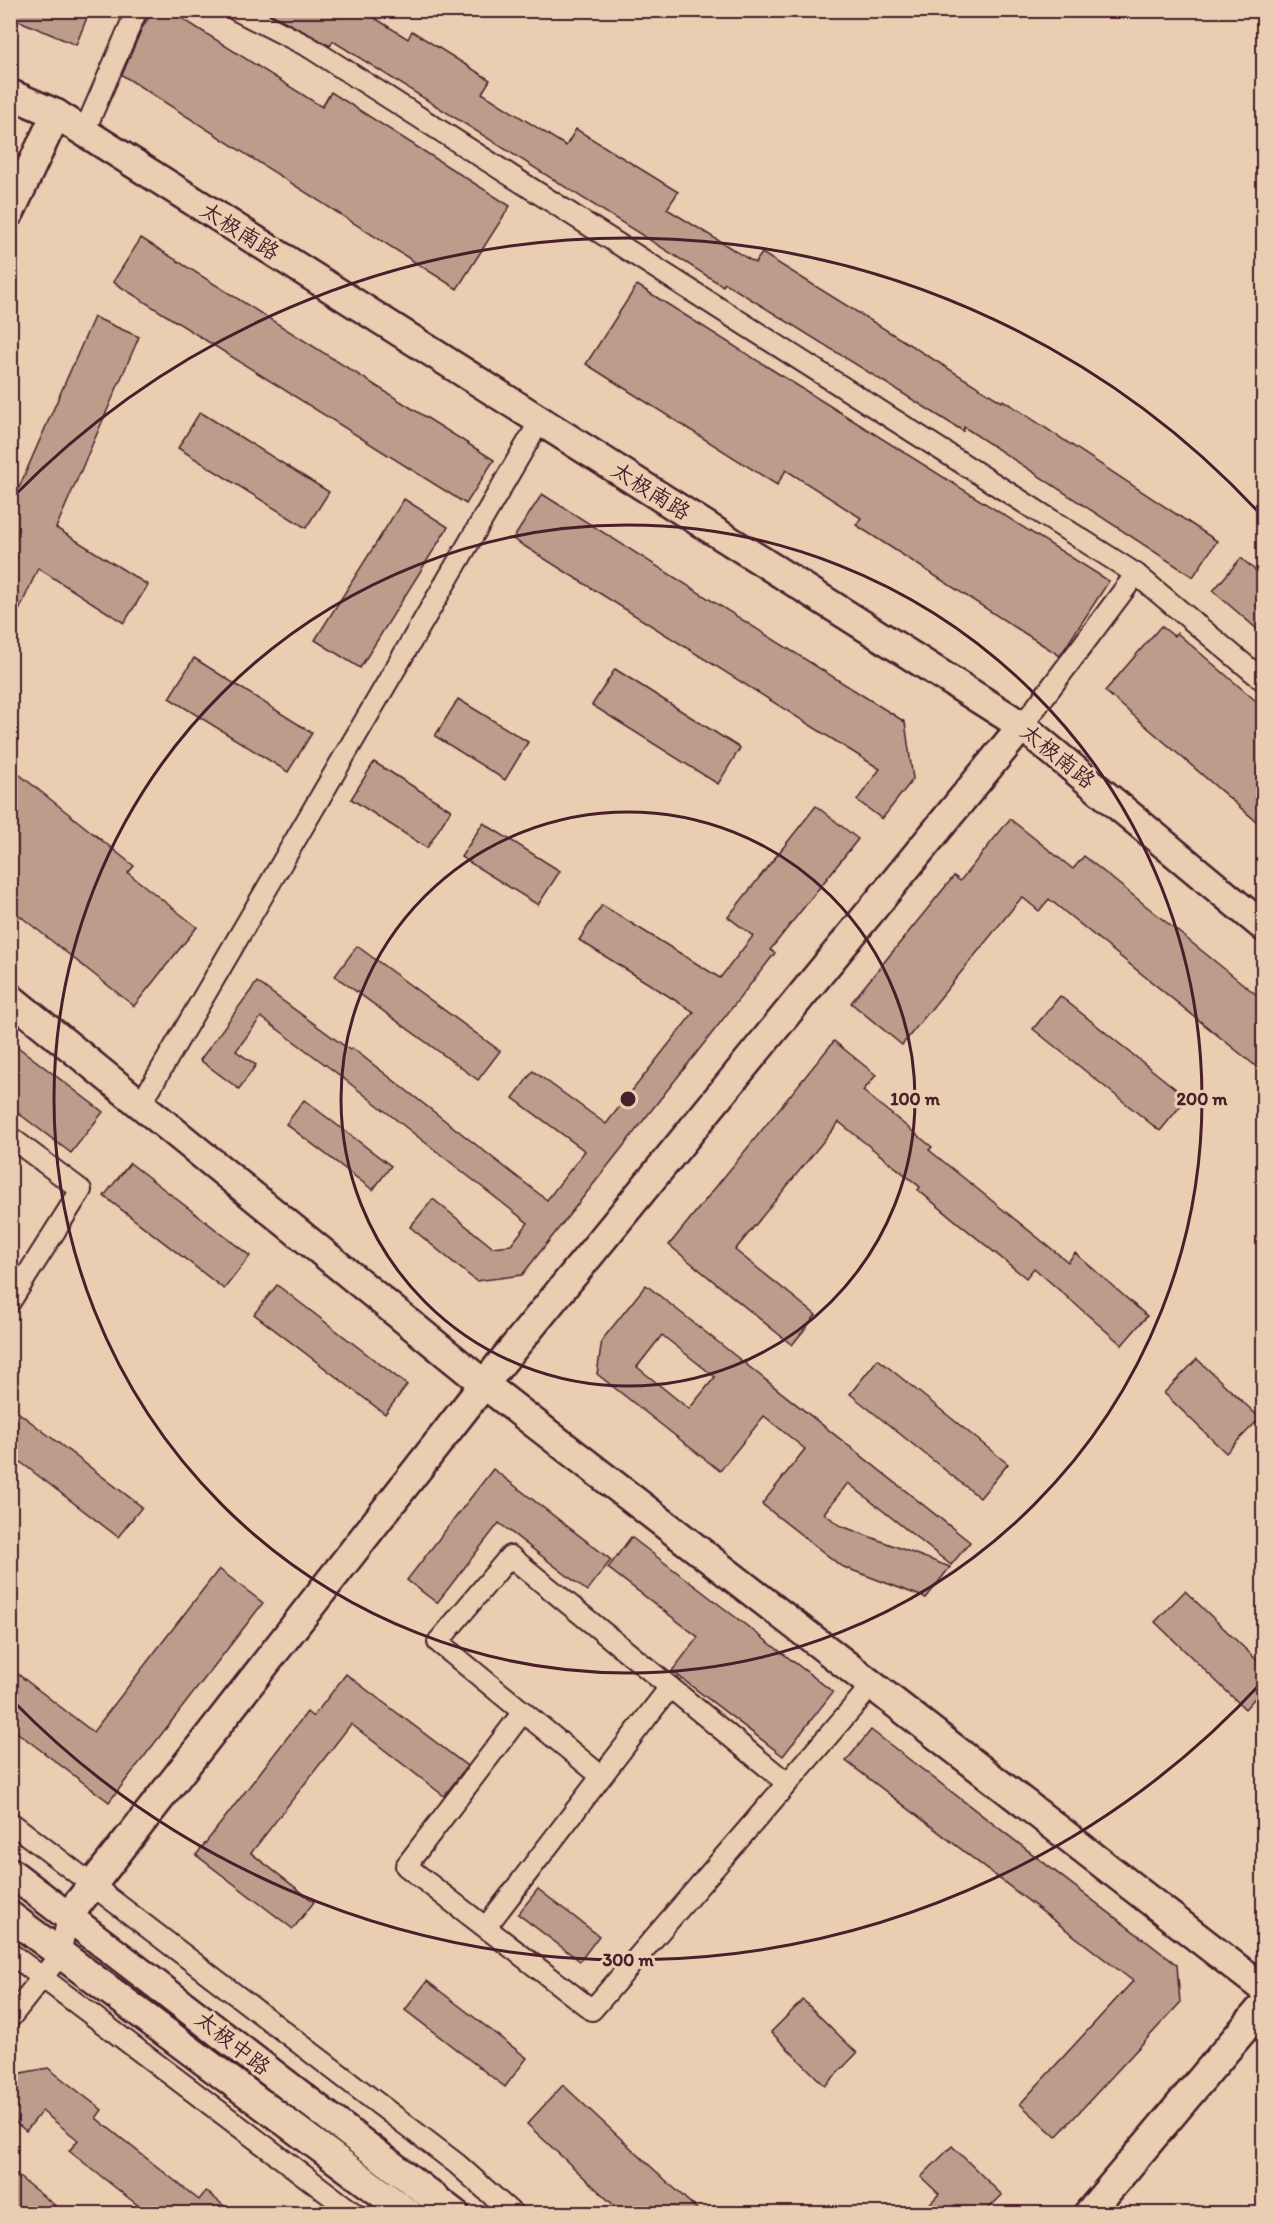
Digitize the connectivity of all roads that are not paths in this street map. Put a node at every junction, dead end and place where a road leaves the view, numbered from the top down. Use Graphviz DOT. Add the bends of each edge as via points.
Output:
graph roads {
  1 [pos="137,10"];
  2 [pos="236,10"];
  3 [pos="10,94"];
  4 [pos="56,114"];
  5 [pos="84,132"];
  6 [pos="10,212"];
  7 [pos="540,421"];
  8 [pos="1136,574"];
  9 [pos="1263,681"];
  10 [pos="1022,726"];
  11 [pos="1263,927"];
  12 [pos="10,998"];
  13 [pos="141,1104"];
  14 [pos="10,1137"];
  15 [pos="10,1302"];
  16 [pos="484,1384"];
  17 [pos="872,1685"];
  18 [pos="670,1687"];
  19 [pos="523,1712"];
  20 [pos="601,1776"];
  21 [pos="787,1783"];
  22 [pos="10,1822"];
  23 [pos="10,1872"];
  24 [pos="93,1885"];
  25 [pos="10,1916"];
  26 [pos="68,1916"];
  27 [pos="486,1928"];
  28 [pos="10,1953"];
  29 [pos="60,1954"];
  30 [pos="42,1978"];
  31 [pos="1263,1989"];
  32 [pos="1263,2005"];
  33 [pos="10,2018"];
  34 [pos="355,2214"];
  35 [pos="409,2214"];
  36 [pos="454,2214"];
  37 [pos="513,2214"];
  38 [pos="1088,2214"];
  1 -- 5 [label="street"];
  2 -- 8 [label="street" via="309,47"];
  3 -- 4 [label="street, 太极南路"];
  4 -- 5 [label="street, 太极南路"];
  4 -- 6 [label="street"];
  5 -- 7 [label="street, 太极南路"];
  7 -- 10 [label="street, 太极南路"];
  7 -- 13 [label="street"];
  8 -- 9 [label="street"];
  8 -- 10 [label="street"];
  10 -- 11 [label="street, 太极南路"];
  10 -- 16 [label="street"];
  12 -- 13 [label="street"];
  13 -- 16 [label="street"];
  14 -- 15 [label="street" via="81,1190"];
  16 -- 17 [label="street"];
  16 -- 24 [label="street"];
  17 -- 21 [label="street"];
  17 -- 31 [label="street"];
  18 -- 19 [label="street" via="510,1556 438,1642"];
  18 -- 20 [label="street"];
  18 -- 21 [label="street"];
  19 -- 20 [label="street"];
  19 -- 27 [label="street" via="406,1866"];
  20 -- 27 [label="street"];
  21 -- 27 [label="street" via="592,2010"];
  22 -- 24 [label="street"];
  23 -- 26 [label="street, 太极中路"];
  24 -- 26 [label="street"];
  24 -- 37 [label="street" via="457,2164"];
  25 -- 29 [label="street, 太极中路"];
  26 -- 29 [label="street"];
  26 -- 36 [label="street, 太极中路"];
  28 -- 30 [label="street"];
  29 -- 30 [label="street"];
  29 -- 35 [label="street, 太极中路"];
  30 -- 33 [label="street"];
  30 -- 34 [label="street"];
  32 -- 38 [label="street"];
}
